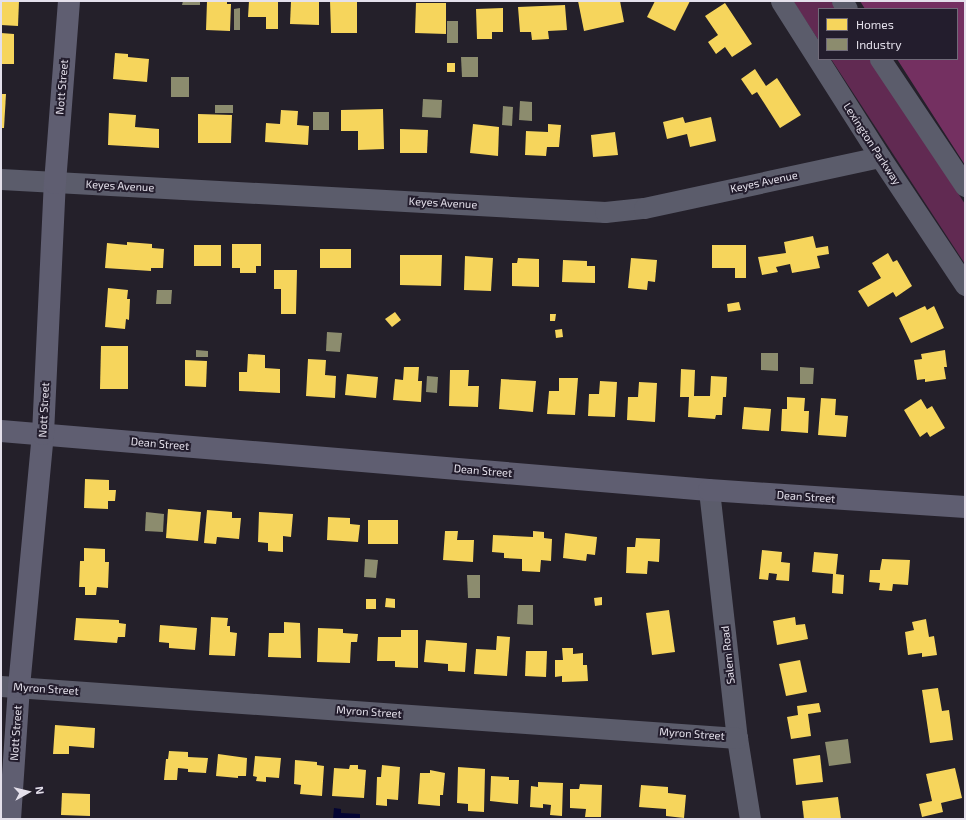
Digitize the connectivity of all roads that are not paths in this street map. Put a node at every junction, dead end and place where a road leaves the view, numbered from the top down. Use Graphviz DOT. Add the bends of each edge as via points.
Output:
graph roads {
  1 [pos="69,1"];
  2 [pos="781,1"];
  3 [pos="818,59"];
  4 [pos="818,60"];
  5 [pos="881,60"];
  6 [pos="880,157"];
  7 [pos="1,179"];
  8 [pos="54,183"];
  9 [pos="965,186"];
  10 [pos="965,285"];
  11 [pos="1,431"];
  12 [pos="43,434"];
  13 [pos="709,490"];
  14 [pos="965,507"];
  15 [pos="10,686"];
  16 [pos="737,738"];
  17 [pos="10,819"];
  18 [pos="750,819"];
  1 -- 8 [label="street, Nott Street"];
  2 -- 3 [label="street, Lexington Parkway"];
  4 -- 6 [label="street, Lexington Parkway"];
  5 -- 9 [label="street"];
  6 -- 8 [label="street, Keyes Avenue" via="644,208 606,212"];
  6 -- 10 [label="street, Lexington Parkway"];
  7 -- 8 [label="street, Keyes Avenue"];
  8 -- 12 [label="street, Nott Street"];
  11 -- 12 [label="street, Dean Street"];
  12 -- 13 [label="street, Dean Street"];
  12 -- 15 [label="street, Nott Street"];
  13 -- 14 [label="street, Dean Street"];
  13 -- 16 [label="street, Salem Road"];
  15 -- 16 [label="street, Myron Street"];
  15 -- 17 [label="street, Nott Street"];
  16 -- 18 [label="street, Salem Road"];
}
